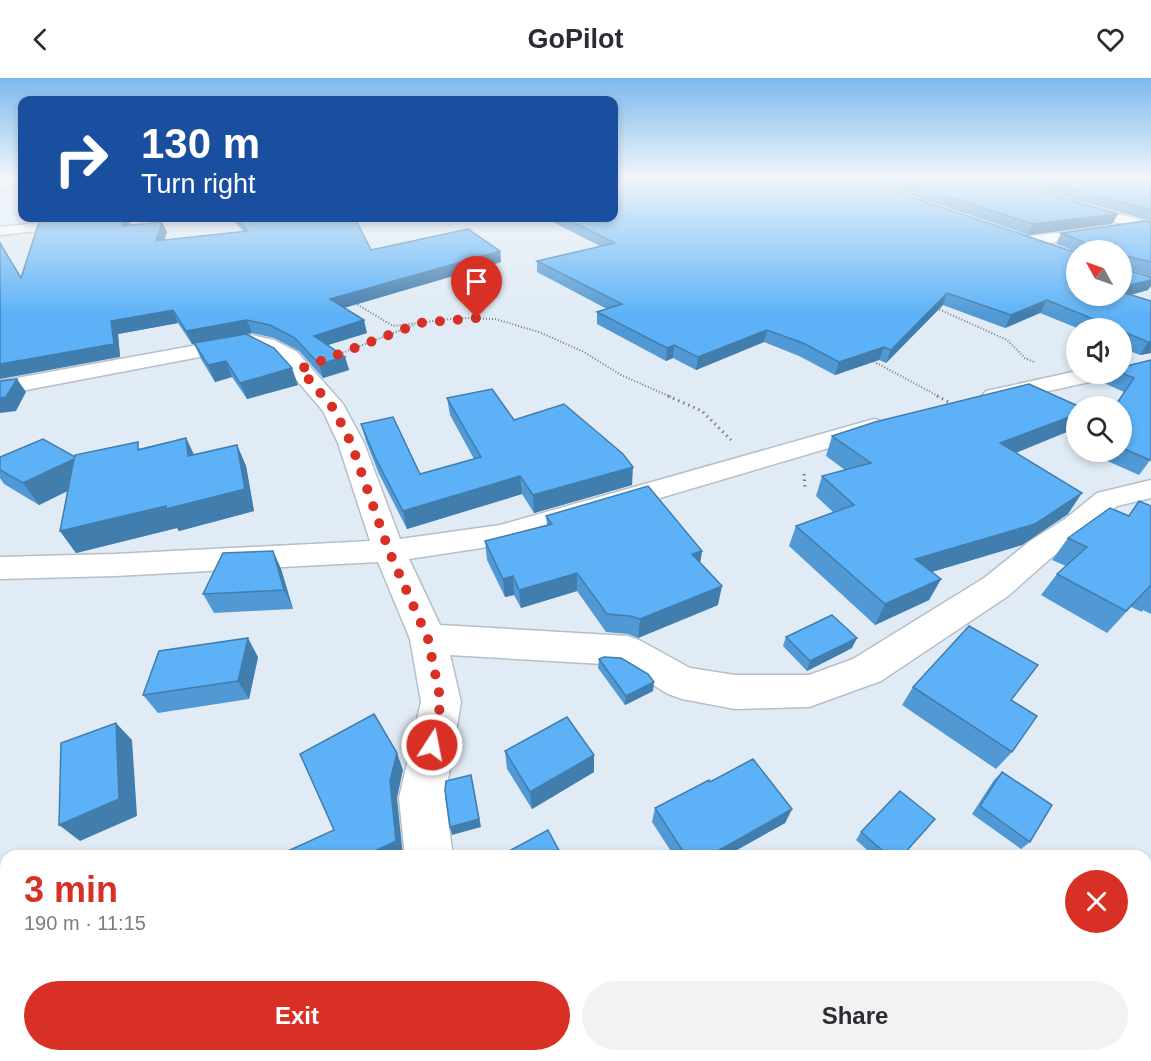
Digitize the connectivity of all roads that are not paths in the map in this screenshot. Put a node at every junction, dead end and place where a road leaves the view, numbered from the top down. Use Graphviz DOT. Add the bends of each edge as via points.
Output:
graph roads {
  1 [pos="77,223"];
  2 [pos="1135,223"];
  3 [pos="1150,227"];
  4 [pos="0,231"];
  5 [pos="1056,252"];
  6 [pos="1066,380"];
  7 [pos="0,388"];
  8 [pos="955,405"];
  9 [pos="899,420"];
  10 [pos="1151,489"];
  11 [pos="389,551"];
  12 [pos="0,568"];
  13 [pos="428,639"];
  14 [pos="428,850"];
  1 -- 4 [label="street"];
  2 -- 3 [label="street"];
  3 -- 5 [label="street" via="1019,240"];
  6 -- 8 [label="street"];
  7 -- 11 [label="street" via="252,341 280,349 334,409 351,443"];
  9 -- 11 [label="street" via="501,535"];
  10 -- 13 [label="street" via="1107,499 996,587 867,670 809,691 735,692 682,684 628,651"];
  11 -- 12 [label="street"];
  11 -- 13 [label="street"];
  13 -- 14 [label="street" via="441,702 422,798"];
}
